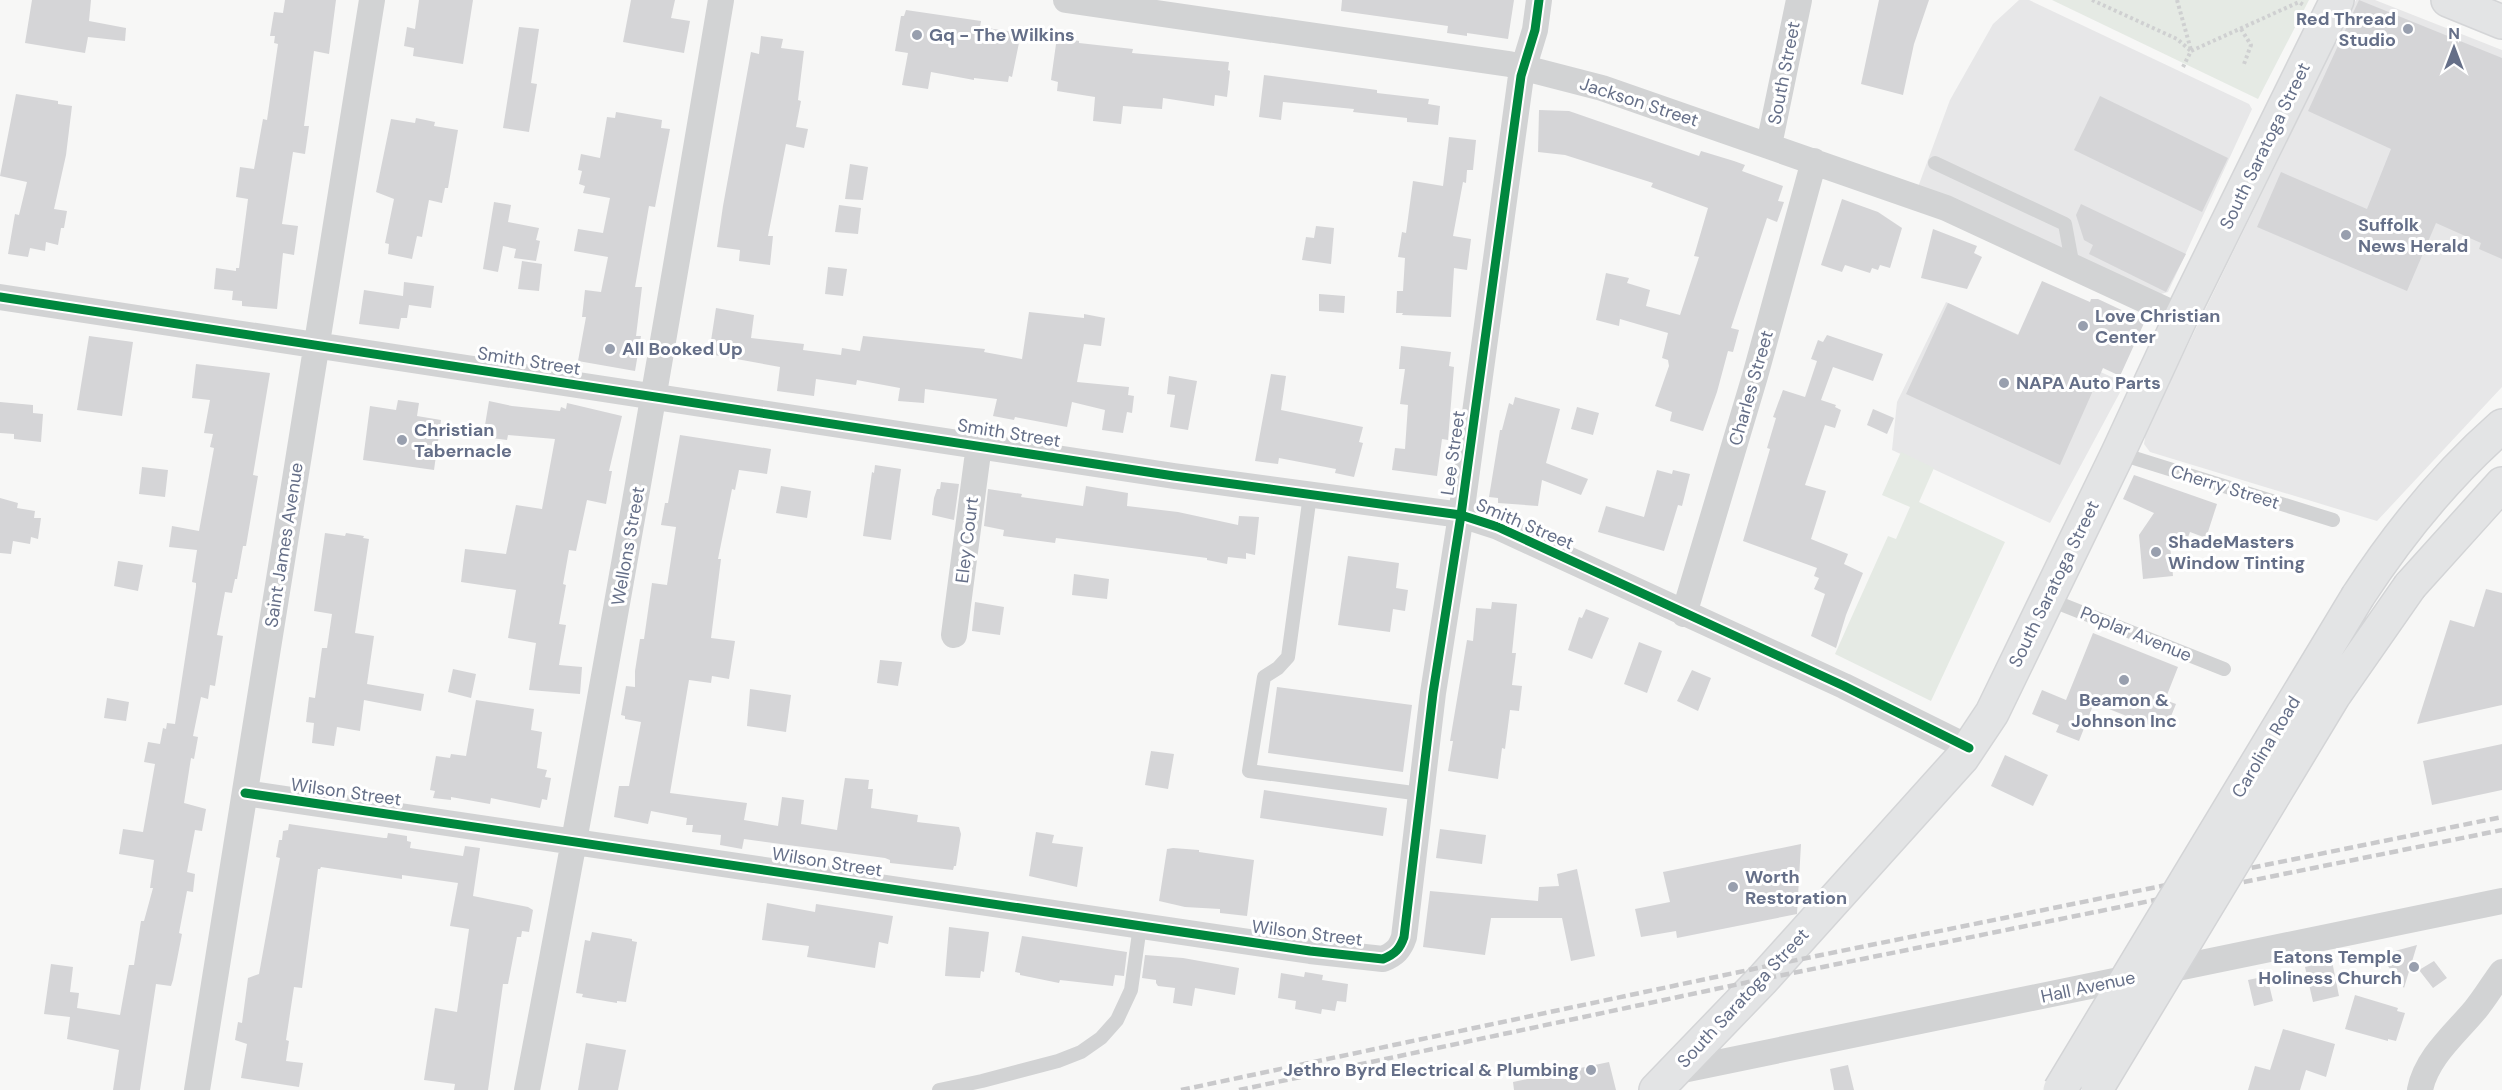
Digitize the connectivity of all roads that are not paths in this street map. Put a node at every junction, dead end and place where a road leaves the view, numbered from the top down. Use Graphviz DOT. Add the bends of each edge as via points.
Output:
graph roads {
  1 [pos="372,0"];
  2 [pos="721,0"];
  3 [pos="1066,0"];
  4 [pos="1539,0"];
  5 [pos="1799,0"];
  6 [pos="2448,0"];
  7 [pos="2324,4"];
  8 [pos="2502,22"];
  9 [pos="1524,67"];
  10 [pos="1769,145"];
  11 [pos="1814,161"];
  12 [pos="1935,163"];
  13 [pos="2073,267"];
  14 [pos="0,297"];
  15 [pos="2181,316"];
  16 [pos="317,345"];
  17 [pos="655,397"];
  18 [pos="2498,439"];
  19 [pos="979,445"];
  20 [pos="2118,453"];
  21 [pos="2502,484"];
  22 [pos="1310,495"];
  23 [pos="1461,515"];
  24 [pos="2333,520"];
  25 [pos="2048,599"];
  26 [pos="1684,614"];
  27 [pos="954,635"];
  28 [pos="2223,669"];
  29 [pos="1969,748"];
  30 [pos="244,793"];
  31 [pos="1421,794"];
  32 [pos="575,842"];
  33 [pos="2502,901"];
  34 [pos="1140,926"];
  35 [pos="1401,947"];
  36 [pos="2502,972"];
  37 [pos="1664,1081"];
  38 [pos="2097,1088"];
  39 [pos="197,1090"];
  40 [pos="527,1090"];
  41 [pos="939,1090"];
  42 [pos="2060,1090"];
  43 [pos="2420,1090"];
  1 -- 16 [label="street, Saint James Avenue"];
  2 -- 17 [label="street, Wellons Street"];
  3 -- 9 [label="street, Jackson Street"];
  4 -- 9 [label="street, Lee Street"];
  5 -- 10 [label="street, South Street"];
  6 -- 8 [label="main road"];
  7 -- 15 [label="main road, South Saratoga Street"];
  9 -- 10 [label="street, Jackson Street" via="1602,88"];
  9 -- 23 [label="street, Lee Street"];
  10 -- 11 [label="street, Jackson Street"];
  11 -- 13 [label="street, Jackson Street" via="1946,208"];
  11 -- 26 [label="street, Charles Street"];
  12 -- 13 [label="lane" via="2065,224"];
  13 -- 15 [label="street, Jackson Street"];
  14 -- 16 [label="street, Smith Street"];
  15 -- 20 [label="main road, South Saratoga Street"];
  16 -- 17 [label="street, Smith Street"];
  16 -- 30 [label="street, Saint James Avenue"];
  17 -- 19 [label="street, Smith Street"];
  17 -- 32 [label="street, Wellons Street"];
  18 -- 42 [label="main road, Carolina Road, bridge" via="2427,501 2378,566"];
  19 -- 22 [label="street, Smith Street"];
  19 -- 27 [label="street, Eley Court"];
  20 -- 24 [label="lane, Cherry Street"];
  20 -- 25 [label="main road, South Saratoga Street"];
  21 -- 38 [label="main road, Carolina Road, bridge" via="2410,586 2334,695"];
  22 -- 23 [label="street, Smith Street"];
  22 -- 31 [label="lane" via="1288,657 1264,677 1249,771"];
  23 -- 26 [label="street, Smith Street" via="1498,527"];
  23 -- 31 [label="street, Lee Street"];
  25 -- 28 [label="lane, Poplar Avenue"];
  25 -- 29 [label="main road, South Saratoga Street" via="1992,713"];
  26 -- 29 [label="street, Smith Street"];
  29 -- 37 [label="main road, South Saratoga Street" via="1763,979"];
  30 -- 32 [label="street, Wilson Street"];
  30 -- 39 [label="street, Saint James Avenue"];
  31 -- 35 [label="street, Lee Street"];
  32 -- 34 [label="street, Wilson Street"];
  32 -- 40 [label="street, Wellons Street"];
  33 -- 37 [label="street, Hall Avenue"];
  34 -- 35 [label="street, Wilson Street" via="1383,959"];
  34 -- 41 [label="lane" via="1131,990 1117,1020 1101,1038 1058,1061"];
  36 -- 43 [label="street" via="2439,1052"];
}
